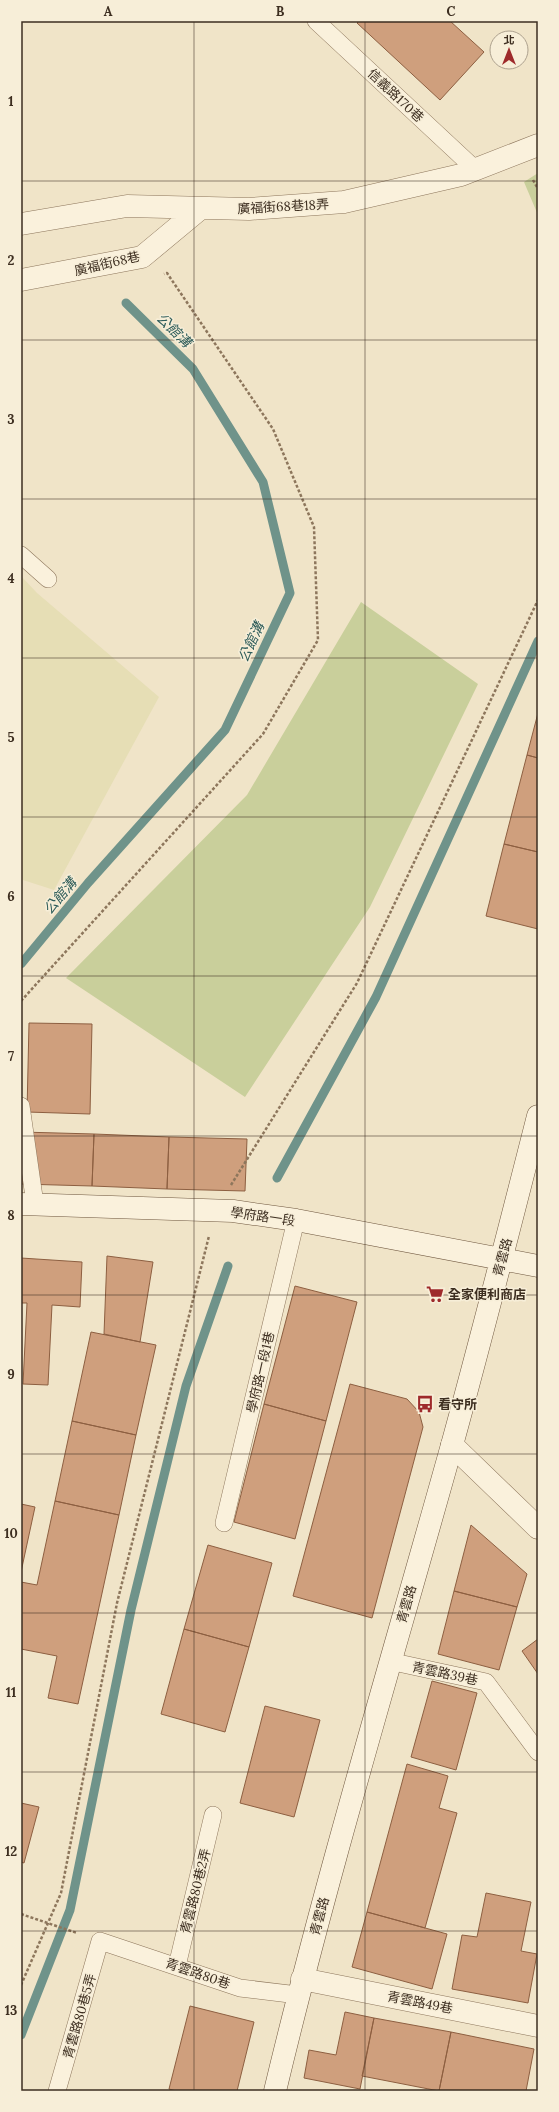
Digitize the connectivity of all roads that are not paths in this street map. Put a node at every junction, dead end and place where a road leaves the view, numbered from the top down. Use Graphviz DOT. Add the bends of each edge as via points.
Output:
graph roads {
  1 [pos="316,21"];
  2 [pos="538,145"];
  3 [pos="476,170"];
  4 [pos="201,208"];
  5 [pos="21,224"];
  6 [pos="21,280"];
  7 [pos="21,555"];
  8 [pos="48,579"];
  9 [pos="21,1106"];
  10 [pos="538,1116"];
  11 [pos="28,1204"];
  12 [pos="296,1220"];
  13 [pos="501,1260"];
  14 [pos="538,1266"];
  15 [pos="452,1445"];
  16 [pos="224,1523"];
  17 [pos="538,1528"];
  18 [pos="390,1661"];
  19 [pos="538,1752"];
  20 [pos="213,1815"];
  21 [pos="100,1941"];
  22 [pos="177,1966"];
  23 [pos="300,1987"];
  24 [pos="538,2026"];
  25 [pos="57,2091"];
  26 [pos="275,2091"];
  1 -- 3 [label="lane, 信義路170巷"];
  2 -- 3 [label="street, 廣福街68巷18弄"];
  3 -- 4 [label="street, 廣福街68巷18弄" via="344,202 249,209"];
  4 -- 5 [label="street, 廣福街68巷18弄" via="127,206"];
  4 -- 6 [label="street, 廣福街68巷" via="142,257"];
  7 -- 8 [label="lane"];
  9 -- 11 [label="lane"];
  10 -- 13 [label="street, 青雲路"];
  11 -- 12 [label="street, 學府路一段" via="233,1211"];
  12 -- 13 [label="street, 學府路一段"];
  12 -- 16 [label="lane, 學府路一段1巷"];
  13 -- 14 [label="street, 學府路一段"];
  13 -- 15 [label="street, 青雲路"];
  15 -- 17 [label="street"];
  15 -- 18 [label="street, 青雲路"];
  18 -- 19 [label="lane, 青雲路39巷" via="486,1682"];
  18 -- 23 [label="street, 青雲路"];
  20 -- 22 [label="lane, 青雲路80巷2弄"];
  21 -- 22 [label="lane, 青雲路80巷"];
  21 -- 25 [label="lane, 青雲路80巷5弄"];
  22 -- 23 [label="lane, 青雲路80巷" via="240,1988"];
  23 -- 24 [label="street, 青雲路49巷"];
  23 -- 26 [label="street, 青雲路"];
}
